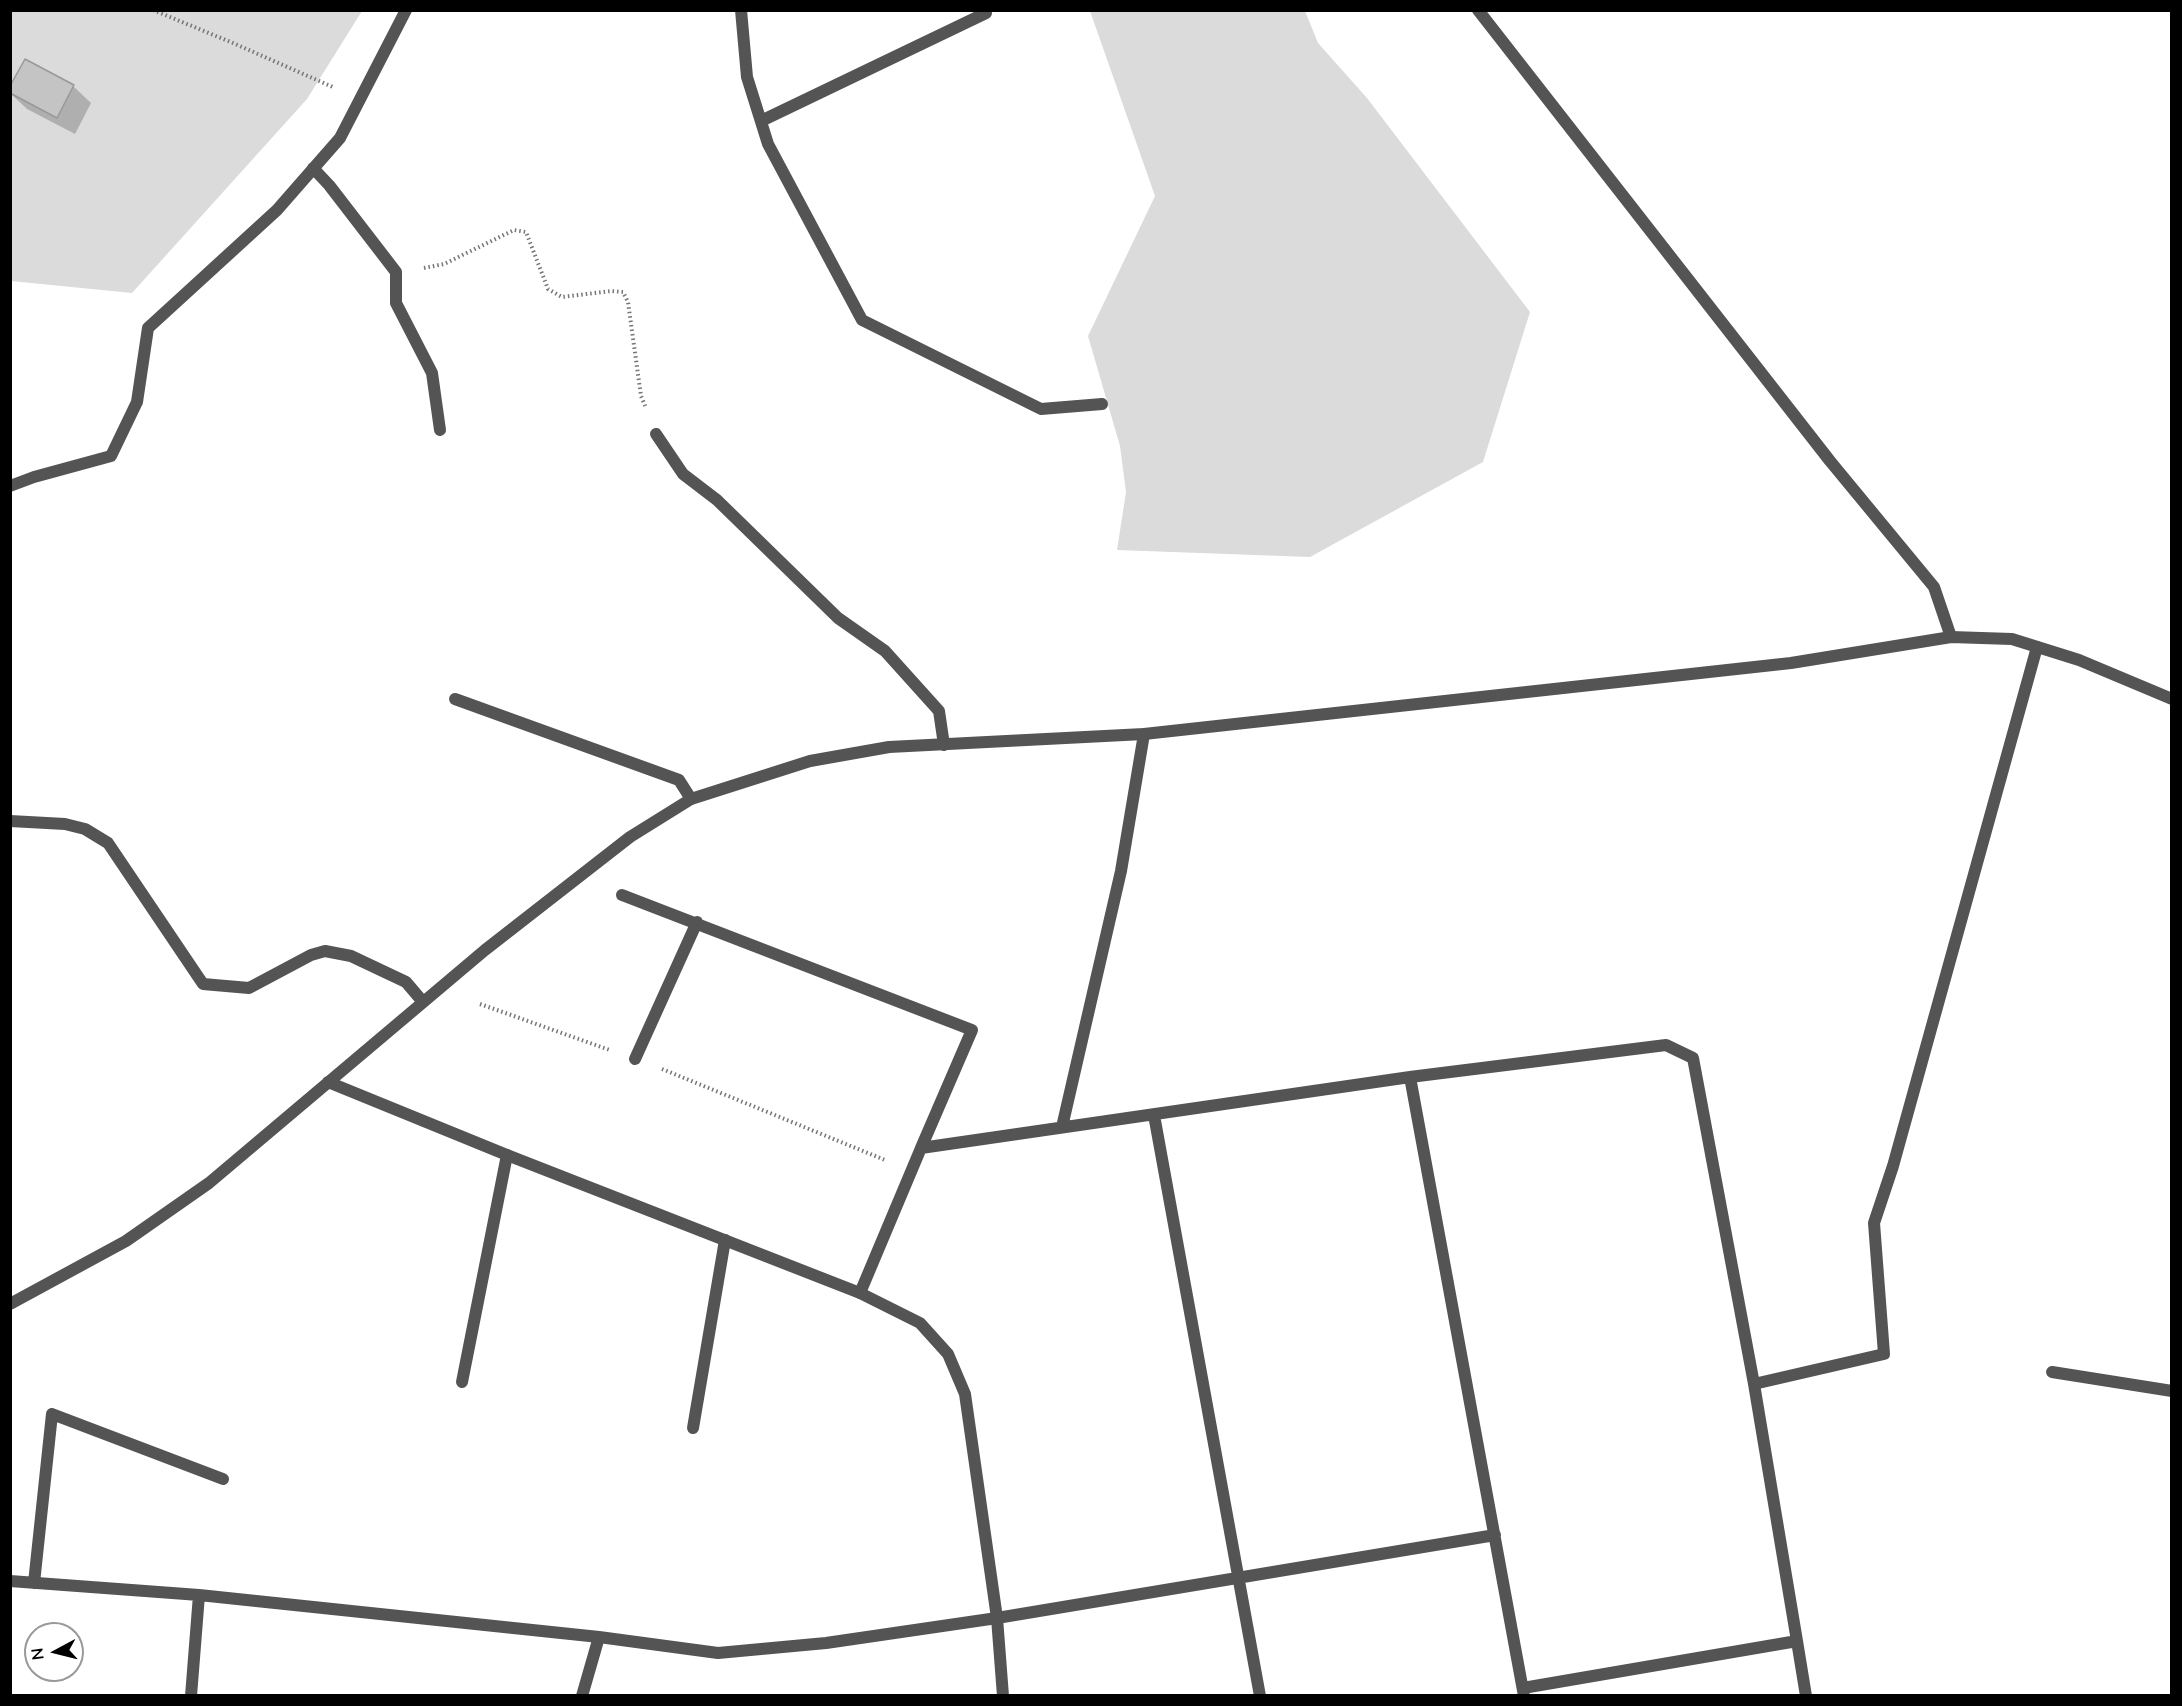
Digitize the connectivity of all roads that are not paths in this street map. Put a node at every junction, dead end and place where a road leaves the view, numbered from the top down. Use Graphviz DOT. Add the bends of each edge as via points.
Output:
graph roads {
  1 [pos="406,10"];
  2 [pos="741,10"];
  3 [pos="1478,10"];
  4 [pos="986,13"];
  5 [pos="761,121"];
  6 [pos="313,168"];
  7 [pos="1102,404"];
  8 [pos="440,430"];
  9 [pos="656,434"];
  10 [pos="10,486"];
  11 [pos="1951,636"];
  12 [pos="2037,647"];
  13 [pos="455,699"];
  14 [pos="2172,699"];
  15 [pos="1144,734"];
  16 [pos="944,745"];
  17 [pos="692,799"];
  18 [pos="10,821"];
  19 [pos="622,895"];
  20 [pos="697,922"];
  21 [pos="423,1002"];
  22 [pos="635,1059"];
  23 [pos="1410,1077"];
  24 [pos="328,1082"];
  25 [pos="1154,1115"];
  26 [pos="1062,1127"];
  27 [pos="921,1148"];
  28 [pos="507,1155"];
  29 [pos="725,1240"];
  30 [pos="860,1293"];
  31 [pos="10,1304"];
  32 [pos="2052,1372"];
  33 [pos="462,1382"];
  34 [pos="1754,1384"];
  35 [pos="2172,1391"];
  36 [pos="693,1428"];
  37 [pos="222,1479"];
  38 [pos="1495,1534"];
  39 [pos="1237,1578"];
  40 [pos="10,1581"];
  41 [pos="34,1583"];
  42 [pos="199,1594"];
  43 [pos="997,1618"];
  44 [pos="599,1637"];
  45 [pos="1797,1641"];
  46 [pos="1524,1692"];
  47 [pos="191,1695"];
  48 [pos="582,1695"];
  49 [pos="1003,1695"];
  50 [pos="1260,1695"];
  51 [pos="1806,1695"];
  1 -- 6 [label="street" via="340,138"];
  2 -- 5 [label="street" via="747,78"];
  3 -- 11 [label="street" via="1830,461 1934,587"];
  4 -- 5 [label="street"];
  5 -- 7 [label="street" via="768,144 862,320 1041,409"];
  6 -- 8 [label="street" via="396,272 396,303 432,373"];
  6 -- 10 [label="street" via="277,210 148,328 137,402 111,456"];
  9 -- 16 [label="street" via="683,474 717,500 838,618 885,651 939,711"];
  11 -- 12 [label="street" via="2012,639"];
  11 -- 15 [label="street" via="1791,663"];
  12 -- 14 [label="street"];
  12 -- 34 [label="street" via="1874,1223 1884,1354"];
  13 -- 17 [label="street" via="679,780"];
  15 -- 16 [label="street"];
  15 -- 26 [label="street" via="1121,871"];
  16 -- 17 [label="street" via="889,747 810,760"];
  17 -- 21 [label="street" via="630,837 579,875"];
  18 -- 21 [label="street" via="65,824 85,829 108,843 203,984 249,988 325,951 351,956 406,982"];
  19 -- 20 [label="street"];
  20 -- 22 [label="street"];
  20 -- 27 [label="street" via="972,1030"];
  21 -- 24 [label="street"];
  23 -- 25 [label="street"];
  23 -- 34 [label="street" via="1666,1045 1693,1058"];
  23 -- 38 [label="street"];
  24 -- 28 [label="street"];
  24 -- 31 [label="street" via="209,1183 126,1241"];
  25 -- 26 [label="street"];
  25 -- 39 [label="street"];
  26 -- 27 [label="street"];
  27 -- 30 [label="street"];
  28 -- 29 [label="street"];
  28 -- 33 [label="street"];
  29 -- 30 [label="street"];
  29 -- 36 [label="street"];
  30 -- 43 [label="street" via="920,1323 948,1354 965,1394"];
  32 -- 35 [label="street"];
  34 -- 45 [label="street"];
  37 -- 41 [label="street" via="52,1414"];
  38 -- 39 [label="street"];
  38 -- 46 [label="street"];
  39 -- 43 [label="street"];
  39 -- 50 [label="street"];
  40 -- 41 [label="street"];
  41 -- 42 [label="street"];
  42 -- 44 [label="street"];
  42 -- 47 [label="street"];
  43 -- 44 [label="street" via="826,1643 718,1653"];
  43 -- 49 [label="street"];
  44 -- 48 [label="street"];
  45 -- 46 [label="street"];
  45 -- 51 [label="street"];
}
